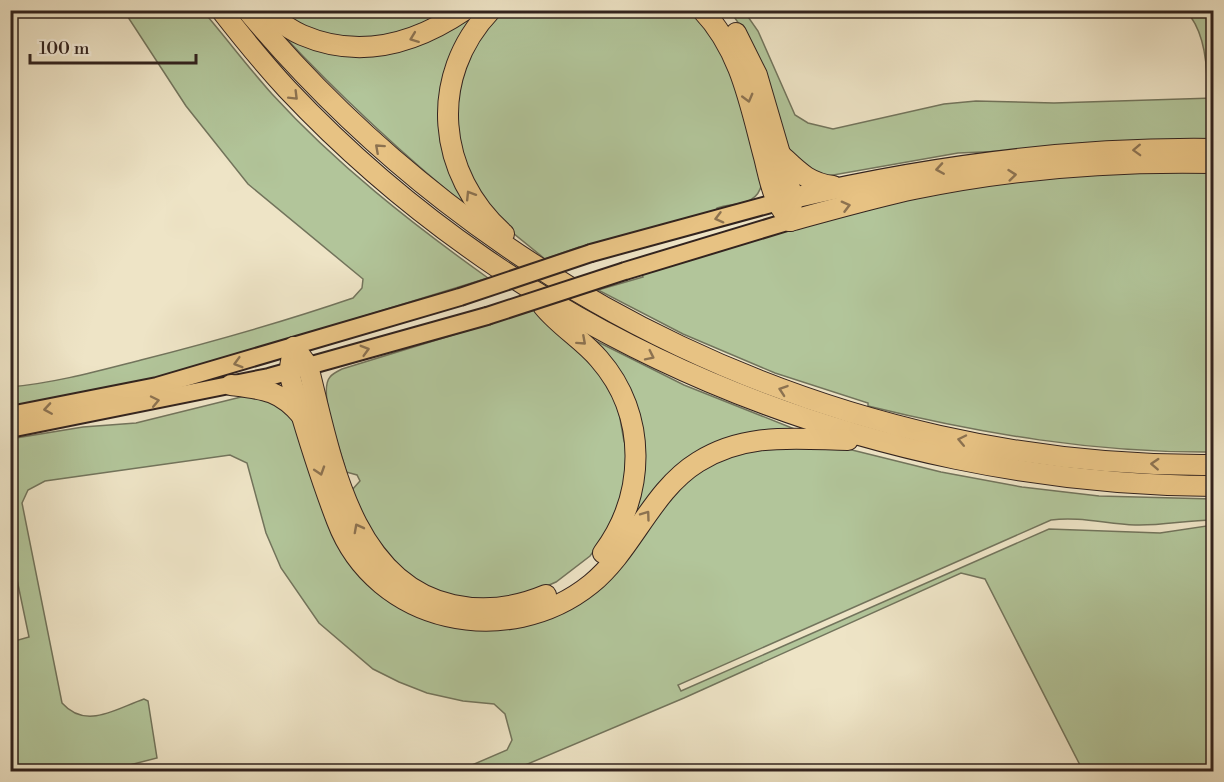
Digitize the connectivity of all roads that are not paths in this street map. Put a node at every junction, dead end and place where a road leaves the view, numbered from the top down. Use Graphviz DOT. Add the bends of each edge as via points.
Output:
graph roads {
  1 [pos="221,10"];
  2 [pos="247,10"];
  3 [pos="263,10"];
  4 [pos="465,10"];
  5 [pos="491,10"];
  6 [pos="702,10"];
  7 [pos="720,10"];
  8 [pos="1214,149"];
  9 [pos="781,154"];
  10 [pos="1214,164"];
  11 [pos="840,187"];
  12 [pos="784,200"];
  13 [pos="790,221"];
  14 [pos="520,256"];
  15 [pos="526,285"];
  16 [pos="294,347"];
  17 [pos="299,368"];
  18 [pos="231,385"];
  19 [pos="10,415"];
  20 [pos="302,416"];
  21 [pos="10,429"];
  22 [pos="869,440"];
  23 [pos="1214,465"];
  24 [pos="1214,486"];
  1 -- 15 [label="highway, one-way" via="287,89 367,166 453,236"];
  14 -- 2 [label="highway, one-way" via="462,216 343,115"];
  4 -- 3 [label="highway, one-way" via="432,31 402,43 361,48 303,35"];
  14 -- 5 [label="highway, one-way" via="509,238 490,222 472,198 457,167 449,137 453,76 467,43"];
  6 -- 12 [label="highway, one-way" via="732,52"];
  7 -- 9 [label="highway" via="757,75"];
  8 -- 11 [label="highway, one-way" via="1137,149 1019,158"];
  9 -- 11 [label="highway" via="804,178"];
  9 -- 12 [label="highway"];
  13 -- 10 [label="highway, one-way" via="954,182 1110,166"];
  11 -- 12 [label="highway"];
  12 -- 13 [label="highway"];
  12 -- 16 [label="main road, one-way, bridge" via="591,253"];
  17 -- 13 [label="main road, one-way, bridge" via="487,316"];
  23 -- 14 [label="highway, one-way" via="1124,462 1018,450 924,432 838,409 688,352 594,303"];
  15 -- 17 [label="highway, one-way" via="548,312 591,349 615,380 626,403 636,445 632,494 610,544 580,576 532,601 493,609 441,602 407,587 375,554 358,528"];
  15 -- 22 [label="highway, one-way" via="672,367 771,408"];
  16 -- 17 [label="highway"];
  16 -- 19 [label="main road, one-way" via="157,386"];
  17 -- 18 [label="main road"];
  17 -- 20 [label="highway"];
  18 -- 20 [label="highway" via="267,389 290,402"];
  21 -- 18 [label="main road, one-way"];
  20 -- 22 [label="highway, one-way" via="341,533 366,568 382,585 423,610 481,622 520,618 578,594 608,567 669,487 713,454 741,443 774,438"];
  22 -- 24 [label="highway" via="1036,474"];
}
